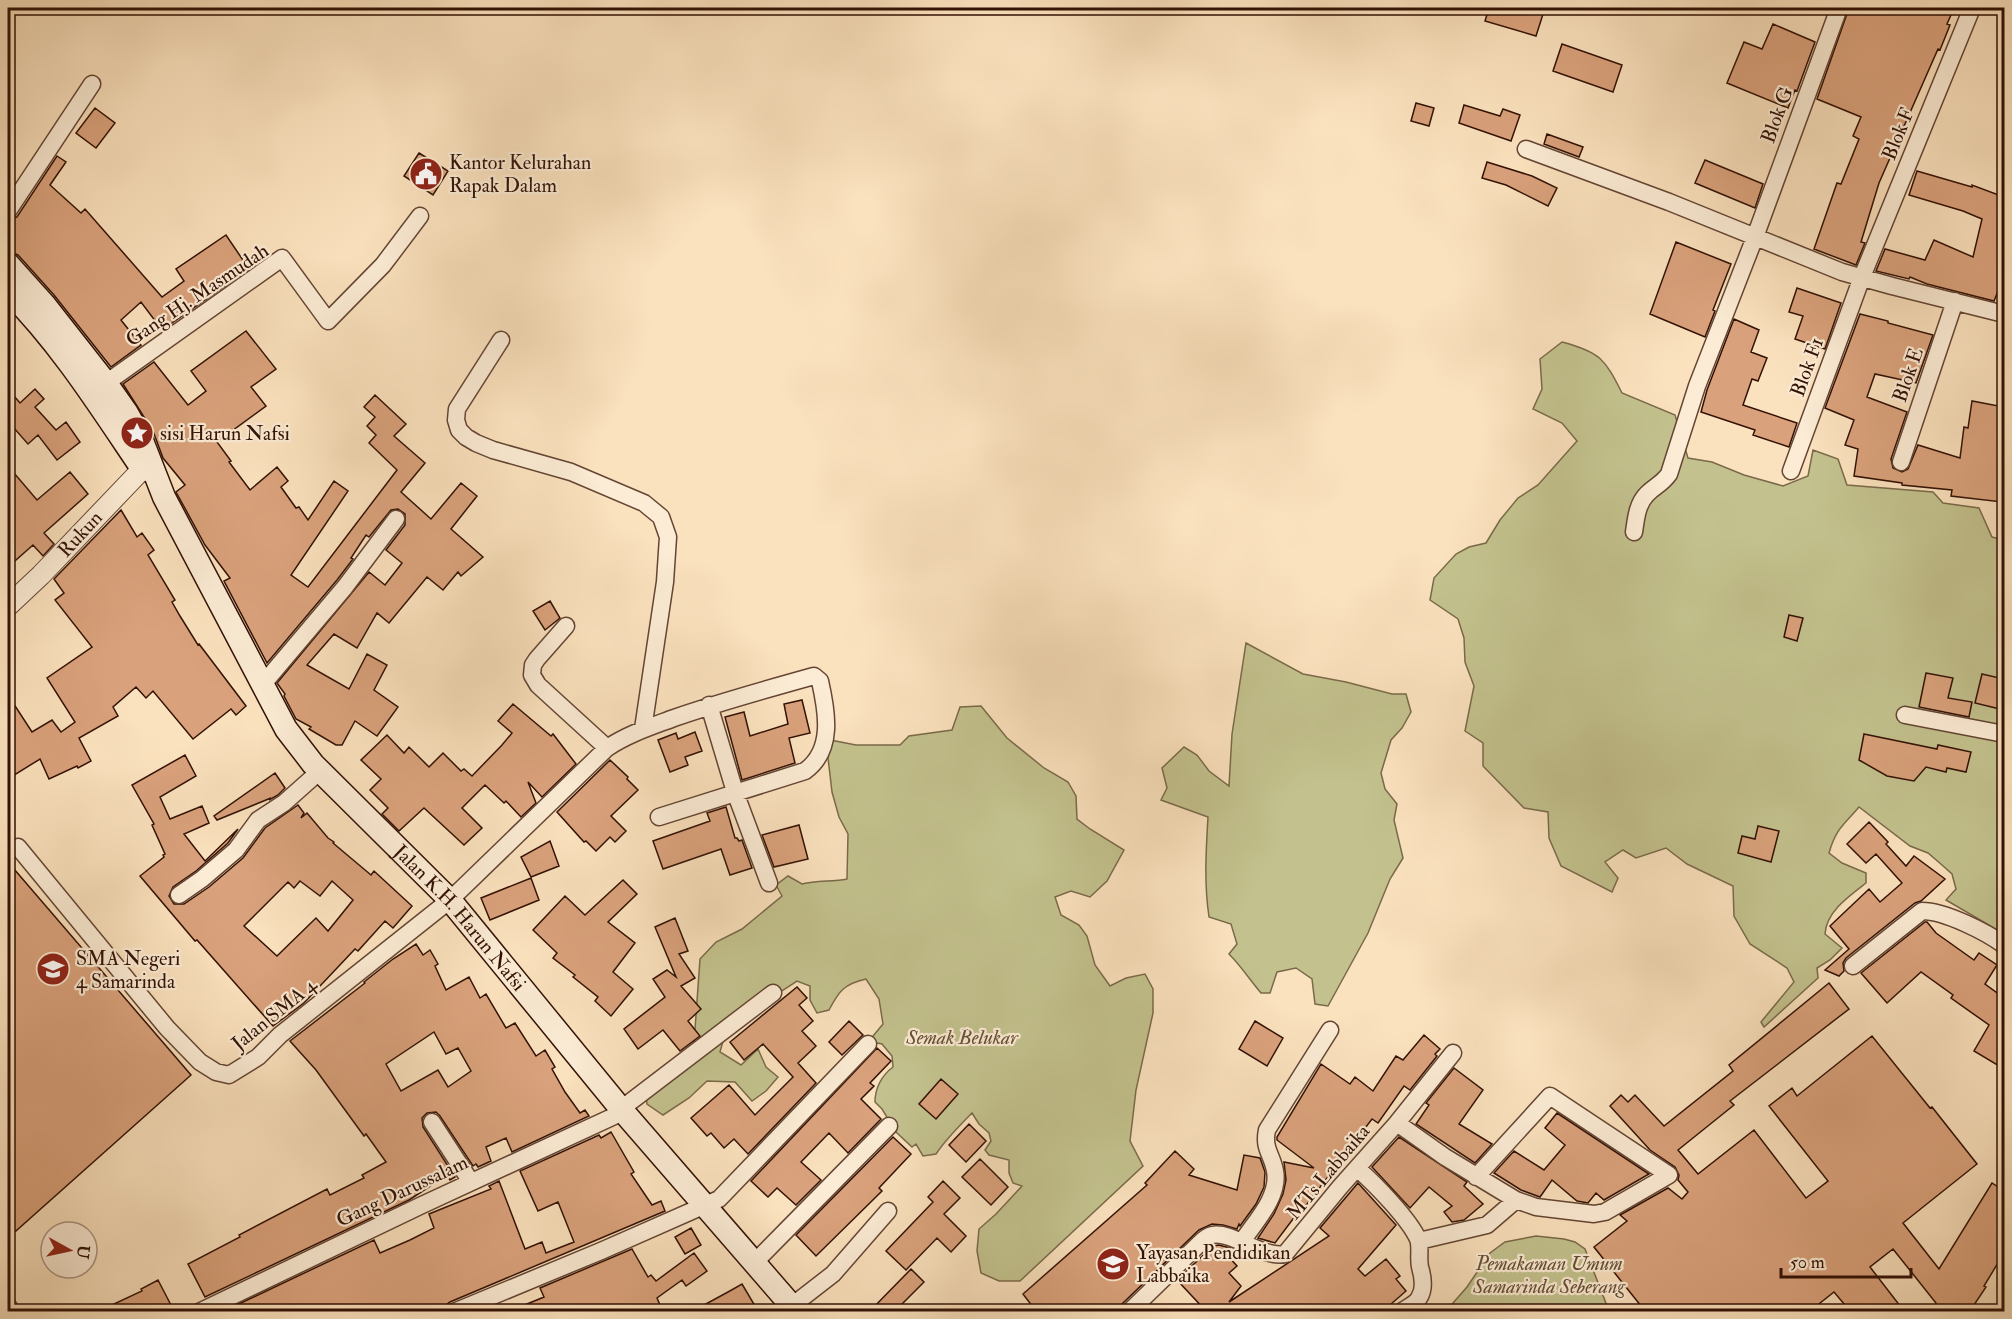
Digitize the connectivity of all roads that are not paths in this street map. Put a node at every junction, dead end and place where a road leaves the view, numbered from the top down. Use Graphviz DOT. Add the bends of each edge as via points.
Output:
graph roads {
  1 [pos="1839,8"];
  2 [pos="1972,8"];
  3 [pos="92,84"];
  4 [pos="1526,149"];
  5 [pos="8,211"];
  6 [pos="420,216"];
  7 [pos="1755,237"];
  8 [pos="8,264"];
  9 [pos="1862,277"];
  10 [pos="8,291"];
  11 [pos="1955,301"];
  12 [pos="2003,310"];
  13 [pos="501,340"];
  14 [pos="106,383"];
  15 [pos="1901,462"];
  16 [pos="146,465"];
  17 [pos="1791,471"];
  18 [pos="396,519"];
  19 [pos="1634,532"];
  20 [pos="11,603"];
  21 [pos="566,626"];
  22 [pos="263,684"];
  23 [pos="710,705"];
  24 [pos="1905,715"];
  25 [pos="644,729"];
  26 [pos="2004,734"];
  27 [pos="607,748"];
  28 [pos="317,768"];
  29 [pos="735,792"];
  30 [pos="659,817"];
  31 [pos="18,847"];
  32 [pos="769,884"];
  33 [pos="179,895"];
  34 [pos="450,900"];
  35 [pos="2004,945"];
  36 [pos="1853,966"];
  37 [pos="773,993"];
  38 [pos="1330,1030"];
  39 [pos="868,1044"];
  40 [pos="1453,1053"];
  41 [pos="622,1110"];
  42 [pos="432,1122"];
  43 [pos="1397,1123"];
  44 [pos="889,1126"];
  45 [pos="1358,1169"];
  46 [pos="1476,1177"];
  47 [pos="471,1182"];
  48 [pos="1516,1200"];
  49 [pos="705,1205"];
  50 [pos="888,1211"];
  51 [pos="1419,1241"];
  52 [pos="1241,1243"];
  53 [pos="754,1263"];
  54 [pos="8,1306"];
  55 [pos="791,1310"];
  56 [pos="12,1311"];
  57 [pos="199,1311"];
  58 [pos="454,1311"];
  59 [pos="1129,1311"];
  60 [pos="1401,1311"];
  1 -- 7 [label="street, Blok G"];
  2 -- 9 [label="street, Blok F"];
  3 -- 5 [label="street"];
  4 -- 7 [label="street"];
  6 -- 14 [label="street, Gang Hj. Masmudah" via="382,265 328,321 282,258"];
  7 -- 9 [label="street"];
  7 -- 19 [label="street, Blok G" via="1697,386 1669,474 1639,505"];
  8 -- 14 [label="main road, Jalan K.H. Harun Nafsi"];
  9 -- 11 [label="street"];
  9 -- 17 [label="street, Blok F1"];
  10 -- 16 [label="main road, Jalan K.H. Harun Nafsi" via="54,344"];
  11 -- 12 [label="street"];
  11 -- 15 [label="street, Blok E"];
  13 -- 25 [label="street" via="457,409 459,430 493,450 571,472 644,502 661,517 668,537 665,582"];
  14 -- 16 [label="main road, Jalan K.H. Harun Nafsi" via="141,438"];
  16 -- 20 [label="street, Rukun"];
  16 -- 22 [label="main road, Jalan K.H. Harun Nafsi"];
  18 -- 22 [label="street"];
  21 -- 27 [label="street" via="537,659 532,675"];
  22 -- 28 [label="main road, Jalan K.H. Harun Nafsi" via="286,729"];
  23 -- 25 [label="street"];
  23 -- 29 [label="street"];
  23 -- 29 [label="street" via="814,676 820,681 828,722 820,756 814,764 805,771"];
  24 -- 26 [label="street"];
  25 -- 27 [label="street"];
  27 -- 34 [label="street"];
  28 -- 33 [label="street" via="284,803 258,820 236,850"];
  28 -- 34 [label="main road, Jalan K.H. Harun Nafsi"];
  29 -- 30 [label="street"];
  29 -- 32 [label="street"];
  31 -- 34 [label="street, Jalan SMA 4" via="167,1028 200,1062 223,1075 236,1072 258,1057 280,1035"];
  34 -- 41 [label="main road, Jalan K.H. Harun Nafsi"];
  35 -- 36 [label="street" via="1965,923 1922,911"];
  37 -- 41 [label="street, Gang Darussalam"];
  38 -- 52 [label="street" via="1267,1130 1266,1148 1275,1171 1275,1187"];
  39 -- 49 [label="street" via="719,1199"];
  40 -- 43 [label="street, MTs Labbaika"];
  41 -- 47 [label="street, Gang Darussalam"];
  41 -- 49 [label="main road, Jalan K.H. Harun Nafsi"];
  42 -- 47 [label="street"];
  43 -- 45 [label="street, MTs Labbaika"];
  43 -- 46 [label="street"];
  44 -- 53 [label="street"];
  45 -- 51 [label="street" via="1385,1195"];
  45 -- 52 [label="street, MTs Labbaika" via="1285,1254 1274,1255"];
  46 -- 48 [label="street"];
  46 -- 48 [label="street" via="1550,1096 1669,1174 1614,1208 1594,1214 1536,1207"];
  47 -- 57 [label="street, Gang Darussalam"];
  48 -- 51 [label="street" via="1487,1224"];
  49 -- 53 [label="main road, Jalan K.H. Harun Nafsi"];
  49 -- 58 [label="street"];
  50 -- 55 [label="street" via="833,1274"];
  51 -- 60 [label="street" via="1422,1291 1419,1300"];
  52 -- 59 [label="street, MTs Labbaika" via="1223,1236 1207,1238"];
  53 -- 55 [label="main road, Jalan K.H. Harun Nafsi"];
  54 -- 56 [label="street"];
}
